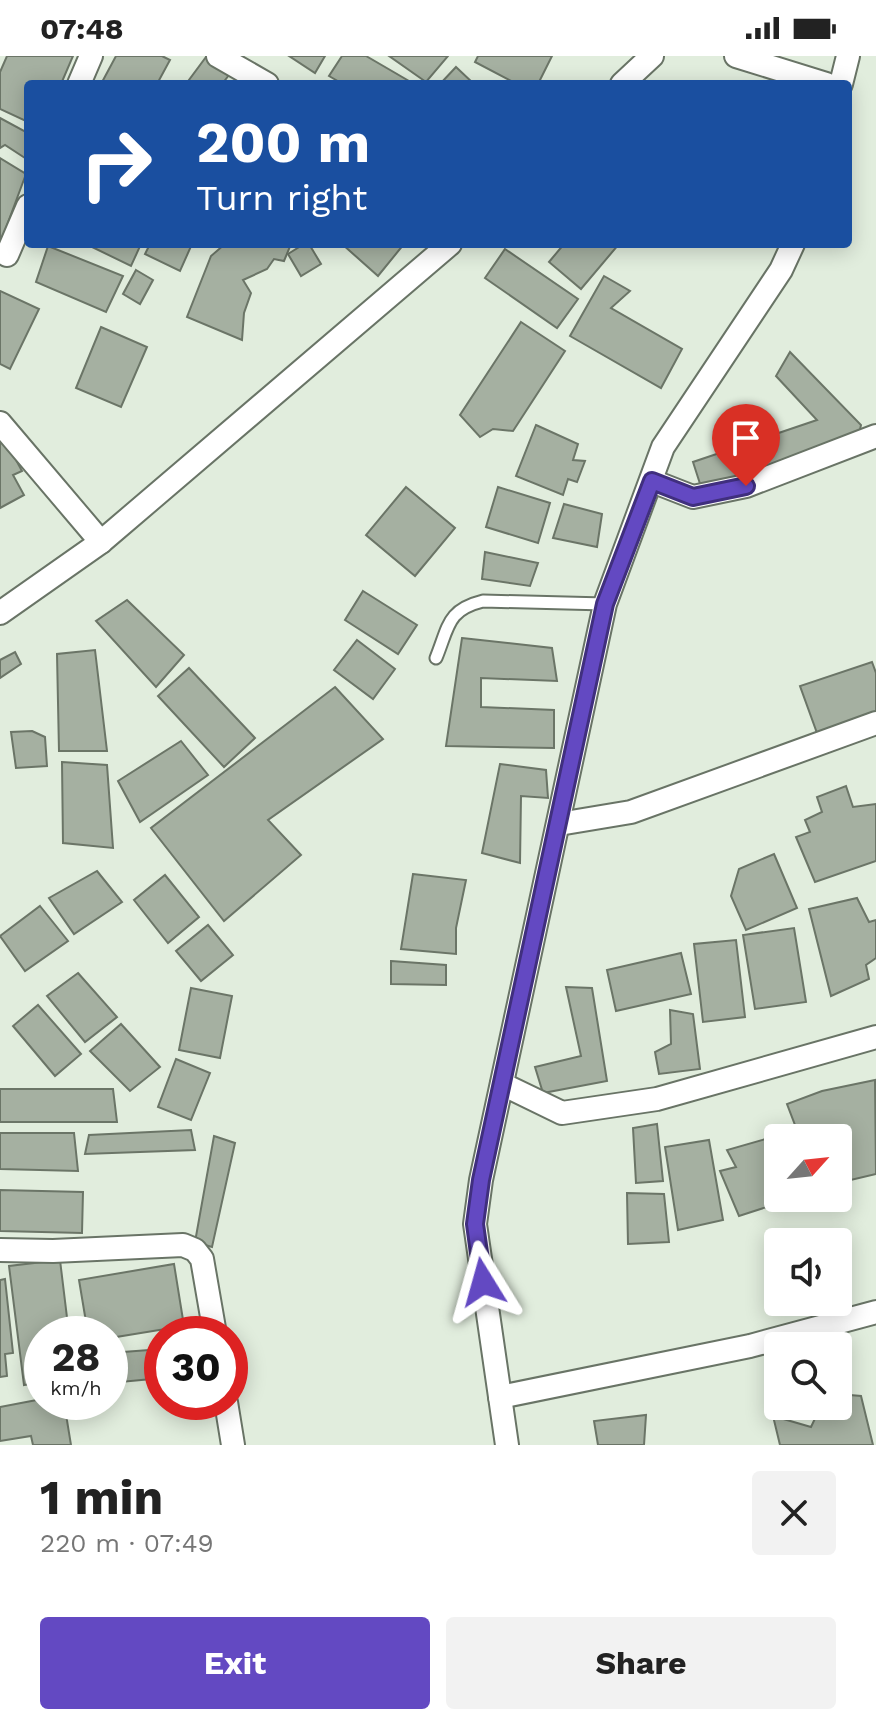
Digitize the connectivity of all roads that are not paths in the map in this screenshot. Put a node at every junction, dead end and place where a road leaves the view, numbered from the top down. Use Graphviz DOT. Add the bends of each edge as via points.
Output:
graph roads {
  1 [pos="91,56"];
  2 [pos="218,56"];
  3 [pos="652,56"];
  4 [pos="736,56"];
  5 [pos="848,56"];
  6 [pos="81,80"];
  7 [pos="260,80"];
  8 [pos="626,80"];
  9 [pos="813,80"];
  10 [pos="842,80"];
  11 [pos="24,215"];
  12 [pos="445,248"];
  13 [pos="791,248"];
  14 [pos="7,255"];
  15 [pos="0,423"];
  16 [pos="876,436"];
  17 [pos="652,481"];
  18 [pos="101,542"];
  19 [pos="605,604"];
  20 [pos="0,613"];
  21 [pos="436,658"];
  22 [pos="876,723"];
  23 [pos="559,824"];
  24 [pos="876,1037"];
  25 [pos="502,1084"];
  26 [pos="0,1250"];
  27 [pos="876,1312"];
  28 [pos="212,1316"];
  29 [pos="500,1397"];
  30 [pos="229,1420"];
  31 [pos="233,1445"];
  32 [pos="507,1445"];
  1 -- 6 [label="street"];
  2 -- 7 [label="street"];
  3 -- 8 [label="street"];
  4 -- 9 [label="street"];
  5 -- 10 [label="street"];
  11 -- 14 [label="street"];
  12 -- 18 [label="street"];
  13 -- 17 [label="street" via="676,424"];
  15 -- 18 [label="street"];
  16 -- 17 [label="street" via="746,486 693,497"];
  17 -- 19 [label="street"];
  18 -- 20 [label="street"];
  19 -- 21 [label="lane" via="483,601 463,606 453,616"];
  19 -- 23 [label="street"];
  22 -- 23 [label="street" via="631,812"];
  23 -- 25 [label="street"];
  24 -- 25 [label="street" via="657,1099 562,1113"];
  25 -- 29 [label="street" via="475,1224"];
  26 -- 28 [label="street" via="183,1245 202,1259"];
  27 -- 29 [label="street" via="750,1346"];
  29 -- 32 [label="street"];
  30 -- 31 [label="street"];
}
